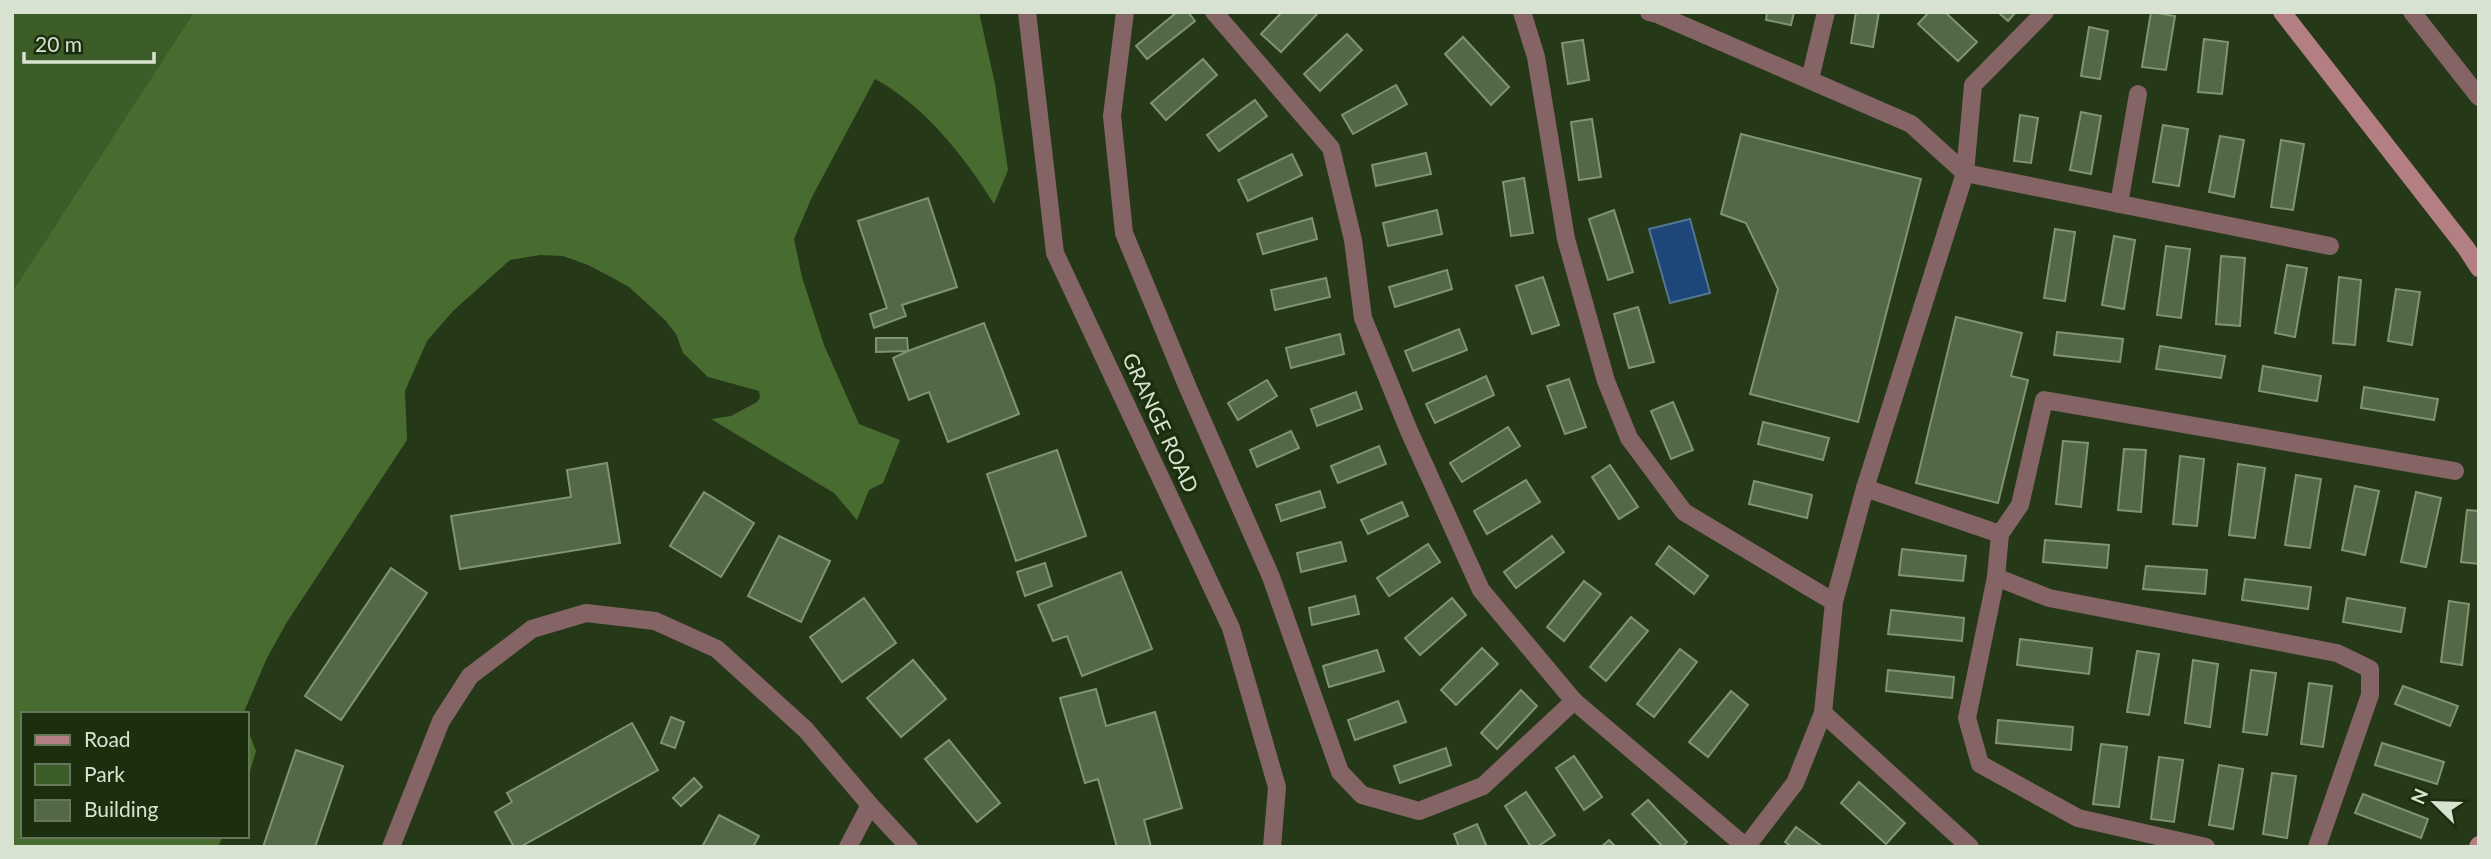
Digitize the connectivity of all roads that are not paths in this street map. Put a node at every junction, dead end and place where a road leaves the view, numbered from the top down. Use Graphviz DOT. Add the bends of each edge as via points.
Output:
graph roads {
  1 [pos="1027,12"];
  2 [pos="1125,12"];
  3 [pos="1214,12"];
  4 [pos="1522,12"];
  5 [pos="1649,12"];
  6 [pos="1826,12"];
  7 [pos="2045,12"];
  8 [pos="2282,12"];
  9 [pos="2412,12"];
  10 [pos="1810,79"];
  11 [pos="2138,94"];
  12 [pos="2479,97"];
  13 [pos="1965,173"];
  14 [pos="2119,204"];
  15 [pos="2330,246"];
  16 [pos="2479,268"];
  17 [pos="2455,471"];
  18 [pos="1865,488"];
  19 [pos="2000,534"];
  20 [pos="1996,577"];
  21 [pos="1834,602"];
  22 [pos="1574,702"];
  23 [pos="1823,713"];
  24 [pos="870,806"];
  25 [pos="391,847"];
  26 [pos="848,847"];
  27 [pos="909,847"];
  28 [pos="1272,847"];
  29 [pos="1970,847"];
  30 [pos="2206,847"];
  31 [pos="2317,847"];
  1 -- 28 [label="street, GRANGE ROAD" via="1055,253 1231,628 1277,786"];
  2 -- 22 [label="street" via="1112,116 1124,233 1271,577 1340,772 1362,794 1419,811 1483,786"];
  3 -- 22 [label="street" via="1331,148 1353,240 1363,318 1409,431 1481,590"];
  4 -- 21 [label="street" via="1536,57 1566,239 1606,381 1629,438 1684,512"];
  5 -- 10 [label="street"];
  6 -- 10 [label="street"];
  7 -- 13 [label="street" via="1973,85"];
  8 -- 16 [label="street"];
  9 -- 12 [label="street"];
  10 -- 13 [label="street" via="1912,124"];
  11 -- 14 [label="street"];
  13 -- 14 [label="street"];
  13 -- 18 [label="street"];
  14 -- 15 [label="street"];
  17 -- 19 [label="street" via="2044,400 2020,505"];
  18 -- 19 [label="street"];
  18 -- 21 [label="street"];
  19 -- 20 [label="street"];
  20 -- 30 [label="street" via="1967,718 1980,764 2078,818"];
  20 -- 31 [label="street" via="2049,598 2337,653 2370,669 2370,695"];
  21 -- 23 [label="street"];
  22 -- 23 [label="street" via="1746,847 1795,783"];
  23 -- 29 [label="street"];
  24 -- 25 [label="street" via="806,730 717,649 655,621 586,613 532,629 470,676 442,721"];
  24 -- 26 [label="street"];
  24 -- 27 [label="street"];
}
